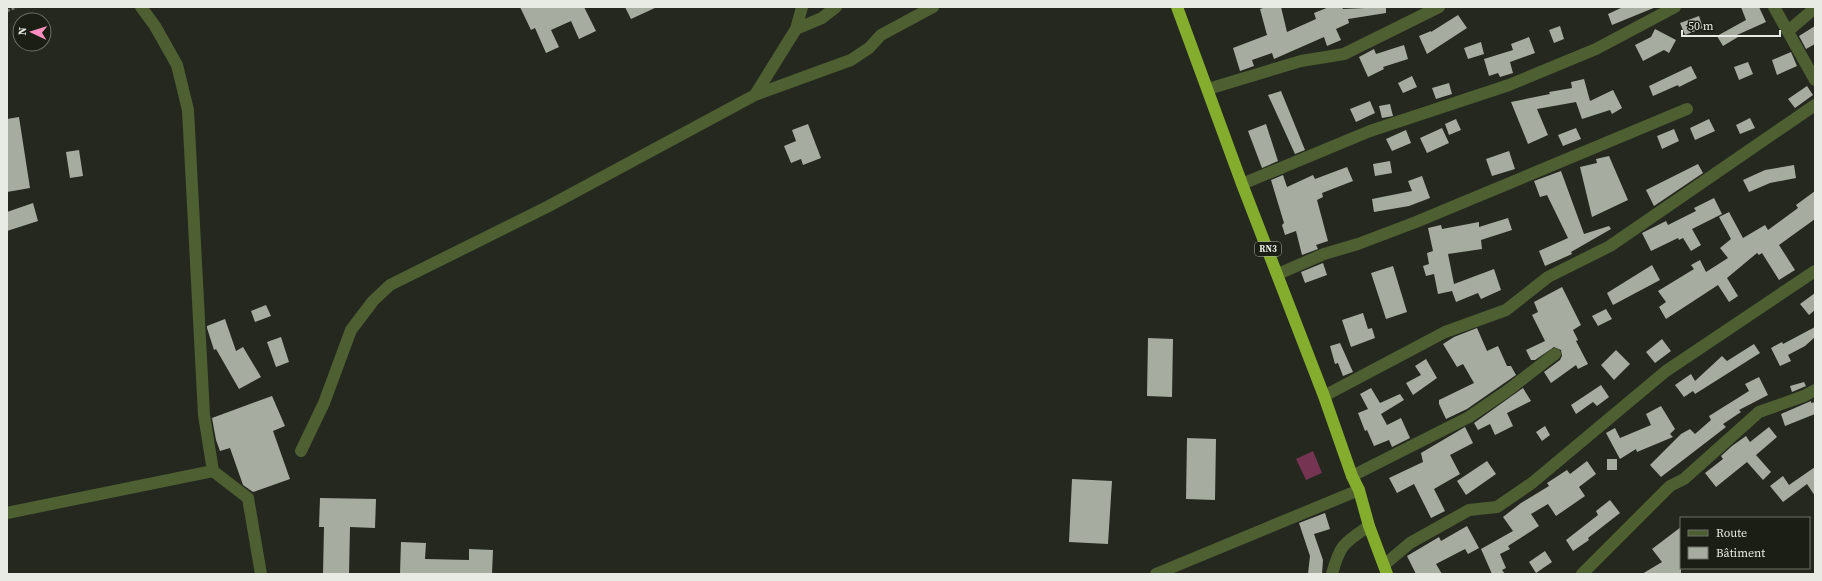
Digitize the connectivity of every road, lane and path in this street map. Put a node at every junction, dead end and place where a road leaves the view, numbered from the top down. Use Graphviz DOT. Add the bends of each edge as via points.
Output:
graph roads {
  1 [pos="17,7"];
  2 [pos="141,7"];
  3 [pos="802,7"];
  4 [pos="836,7"];
  5 [pos="933,7"];
  6 [pos="1177,7"];
  7 [pos="1439,7"];
  8 [pos="1675,7"];
  9 [pos="1774,7"];
  10 [pos="1815,8"];
  11 [pos="7,11"];
  12 [pos="796,29"];
  13 [pos="1788,31"];
  14 [pos="1815,80"];
  15 [pos="1208,89"];
  16 [pos="755,95"];
  17 [pos="1815,105"];
  18 [pos="1687,109"];
  19 [pos="1242,184"];
  20 [pos="1815,271"];
  21 [pos="1278,274"];
  22 [pos="1556,354"];
  23 [pos="1815,390"];
  24 [pos="1324,396"];
  25 [pos="301,451"];
  26 [pos="213,471"];
  27 [pos="1352,476"];
  28 [pos="1359,490"];
  29 [pos="7,513"];
  30 [pos="1369,526"];
  31 [pos="1386,569"];
  32 [pos="1160,573"];
  33 [pos="261,574"];
  34 [pos="1332,574"];
  35 [pos="1582,574"];
  1 -- 11 [label="path"];
  2 -- 26 [label="street" via="177,65 188,110 204,415"];
  3 -- 12 [label="street"];
  4 -- 12 [label="street" via="822,18"];
  5 -- 16 [label="street" via="882,35 851,60"];
  6 -- 15 [label="highway, RN3"];
  7 -- 15 [label="street" via="1344,54 1301,61"];
  8 -- 19 [label="street" via="1588,52 1509,84 1370,131"];
  9 -- 13 [label="street"];
  10 -- 13 [label="street"];
  12 -- 16 [label="street"];
  13 -- 14 [label="street"];
  15 -- 19 [label="highway, RN3"];
  16 -- 25 [label="street" via="547,207 390,285 373,301 351,330 324,403"];
  17 -- 24 [label="street" via="1610,246 1548,277 1506,310 1444,332"];
  18 -- 21 [label="street" via="1416,222 1324,254"];
  19 -- 21 [label="highway, RN3"];
  20 -- 31 [label="street" via="1666,371 1532,483 1497,507 1469,510 1410,543"];
  21 -- 24 [label="highway, RN3"];
  22 -- 27 [label="street" via="1507,392 1469,417"];
  23 -- 35 [label="street" via="1759,412 1684,479 1670,486"];
  24 -- 27 [label="highway, RN3"];
  26 -- 29 [label="street"];
  26 -- 33 [label="street" via="248,498"];
  27 -- 28 [label="highway, RN3"];
  28 -- 30 [label="highway, RN3"];
  28 -- 32 [label="street"];
  30 -- 31 [label="highway, RN3"];
  30 -- 34 [label="street" via="1340,548"];
}
